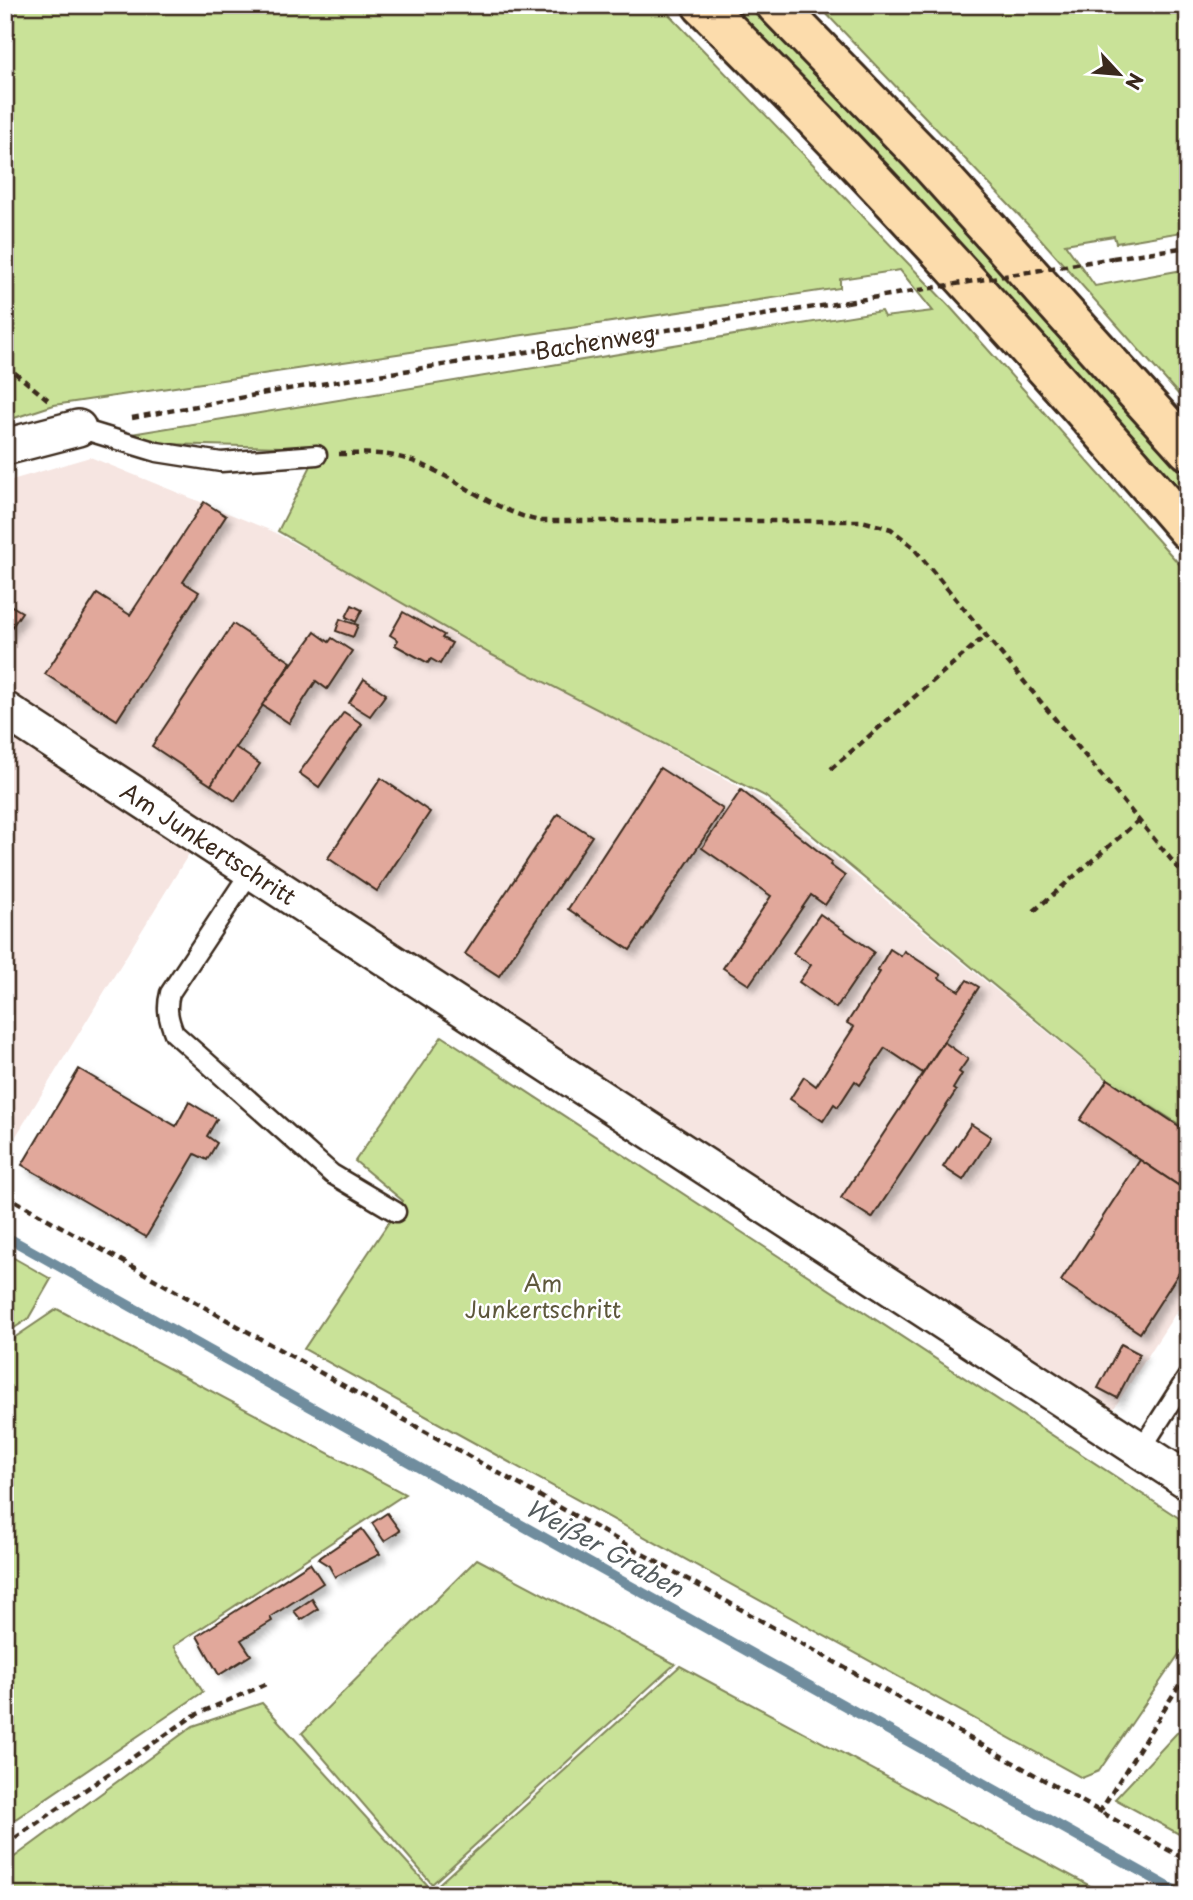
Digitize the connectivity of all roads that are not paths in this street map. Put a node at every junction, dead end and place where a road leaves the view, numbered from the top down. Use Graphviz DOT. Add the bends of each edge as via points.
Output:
graph roads {
  1 [pos="702,5"];
  2 [pos="776,5"];
  3 [pos="78,428"];
  4 [pos="5,447"];
  5 [pos="1188,450"];
  6 [pos="317,455"];
  7 [pos="1188,530"];
  8 [pos="5,710"];
  9 [pos="251,871"];
  10 [pos="396,1212"];
  11 [pos="1188,1376"];
  12 [pos="1140,1451"];
  13 [pos="1188,1481"];
  1 -- 7 [label="highway" via="946,260"];
  2 -- 5 [label="highway" via="930,164"];
  3 -- 4 [label="street"];
  3 -- 6 [label="lane" via="157,452 220,462"];
  8 -- 9 [label="street, Am Junkertschritt"];
  9 -- 10 [label="lane" via="170,993 167,1007 174,1033 332,1174"];
  9 -- 12 [label="street, Am Junkertschritt"];
  11 -- 12 [label="lane"];
  12 -- 13 [label="street, Am Junkertschritt"];
}
